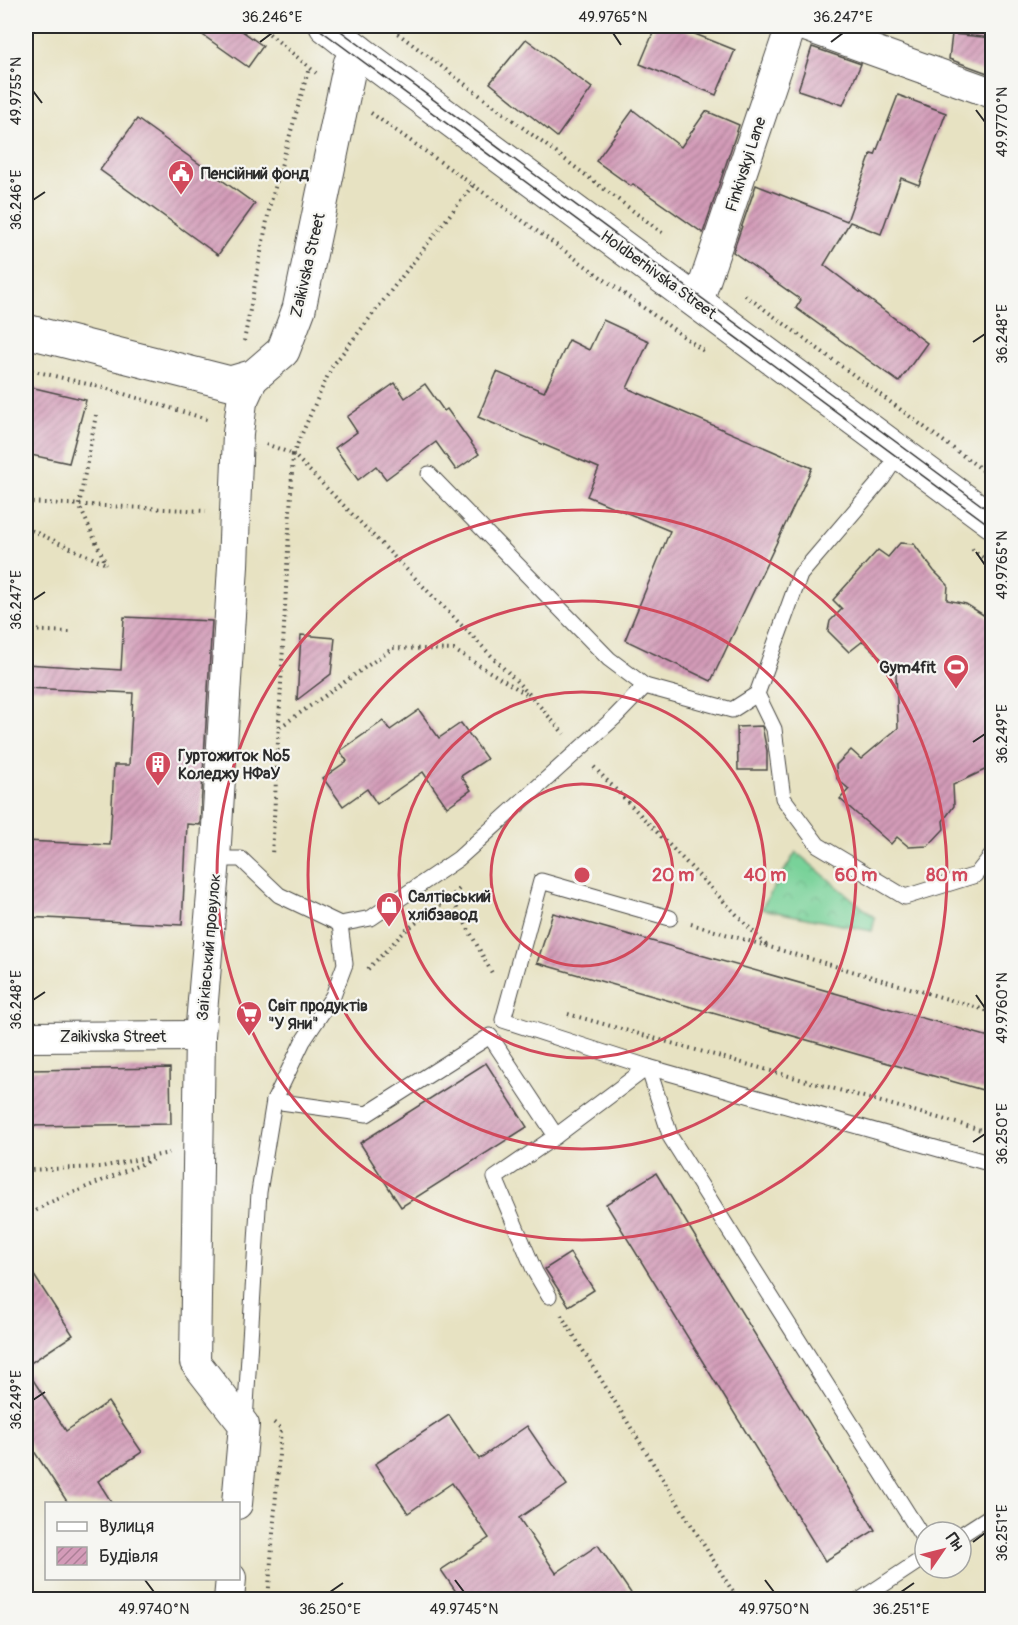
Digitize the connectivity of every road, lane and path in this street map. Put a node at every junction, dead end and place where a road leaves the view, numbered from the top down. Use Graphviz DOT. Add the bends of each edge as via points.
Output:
graph roads {
  1 [pos="260,26"];
  2 [pos="326,26"];
  3 [pos="790,26"];
  4 [pos="805,26"];
  5 [pos="357,51"];
  6 [pos="309,68"];
  7 [pos="993,93"];
  8 [pos="473,185"];
  9 [pos="698,302"];
  10 [pos="26,330"];
  11 [pos="707,353"];
  12 [pos="26,369"];
  13 [pos="254,376"];
  14 [pos="96,415"];
  15 [pos="215,422"];
  16 [pos="900,452"];
  17 [pos="293,454"];
  18 [pos="429,474"];
  19 [pos="26,502"];
  20 [pos="79,505"];
  21 [pos="218,511"];
  22 [pos="993,521"];
  23 [pos="26,528"];
  24 [pos="965,543"];
  25 [pos="993,565"];
  26 [pos="26,630"];
  27 [pos="70,632"];
  28 [pos="645,686"];
  29 [pos="757,694"];
  30 [pos="531,696"];
  31 [pos="279,727"];
  32 [pos="993,855"];
  33 [pos="215,859"];
  34 [pos="467,881"];
  35 [pos="271,886"];
  36 [pos="451,897"];
  37 [pos="670,918"];
  38 [pos="339,924"];
  39 [pos="366,970"];
  40 [pos="509,998"];
  41 [pos="993,1012"];
  42 [pos="567,1014"];
  43 [pos="504,1020"];
  44 [pos="200,1036"];
  45 [pos="490,1036"];
  46 [pos="26,1037"];
  47 [pos="648,1067"];
  48 [pos="274,1101"];
  49 [pos="993,1133"];
  50 [pos="556,1136"];
  51 [pos="199,1147"];
  52 [pos="167,1153"];
  53 [pos="993,1164"];
  54 [pos="26,1170"];
  55 [pos="26,1217"];
  56 [pos="549,1296"];
  57 [pos="255,1421"];
  58 [pos="237,1502"];
  59 [pos="993,1515"];
  60 [pos="913,1522"];
  61 [pos="973,1528"];
  62 [pos="913,1565"];
  63 [pos="231,1580"];
  64 [pos="229,1599"];
  65 [pos="268,1599"];
  66 [pos="738,1599"];
  67 [pos="860,1599"];
  1 -- 6 [label="path"];
  2 -- 5 [label="main road, Holdberhivska Street"];
  3 -- 9 [label="street, Finkivskyi Lane"];
  4 -- 7 [label="street"];
  5 -- 9 [label="main road, Holdberhivska Street"];
  5 -- 13 [label="main road, Zaikivska Street" via="350,64 299,309 283,351"];
  8 -- 11 [label="path"];
  9 -- 16 [label="main road, Holdberhivska Street"];
  10 -- 13 [label="main road, Zaikivska Street" via="230,383"];
  12 -- 15 [label="path"];
  13 -- 33 [label="street, Заїківський провулок" via="242,402 238,434"];
  14 -- 20 [label="path"];
  16 -- 22 [label="main road, Holdberhivska Street"];
  16 -- 29 [label="lane" via="882,479 800,575"];
  17 -- 31 [label="path"];
  18 -- 28 [label="lane" via="609,659"];
  19 -- 20 [label="path"];
  20 -- 21 [label="path"];
  20 -- 23 [label="path" via="106,564"];
  24 -- 25 [label="path"];
  26 -- 27 [label="path"];
  28 -- 29 [label="lane" via="732,710"];
  28 -- 38 [label="lane" via="458,859 370,918"];
  29 -- 32 [label="lane" via="774,729 783,798 818,845 905,897 976,875"];
  30 -- 31 [label="path" via="454,650 393,648"];
  31 -- 35 [label="path"];
  33 -- 35 [label="lane" via="241,859"];
  33 -- 44 [label="street, Заїківський провулок"];
  34 -- 36 [label="path"];
  35 -- 38 [label="lane" via="279,895"];
  36 -- 39 [label="path" via="405,931"];
  36 -- 40 [label="path"];
  37 -- 40 [label="lane" via="541,881"];
  37 -- 41 [label="path"];
  38 -- 48 [label="lane" via="345,964 333,996 303,1041"];
  40 -- 43 [label="lane"];
  42 -- 49 [label="path"];
  43 -- 45 [label="lane"];
  43 -- 47 [label="lane"];
  44 -- 46 [label="street, Zaikivska Street"];
  44 -- 51 [label="street, Заїківський провулок"];
  45 -- 48 [label="lane" via="367,1114"];
  45 -- 50 [label="lane"];
  47 -- 50 [label="lane"];
  47 -- 53 [label="lane"];
  47 -- 60 [label="lane" via="671,1138"];
  48 -- 57 [label="lane" via="259,1192"];
  50 -- 56 [label="lane" via="495,1178"];
  51 -- 52 [label="path"];
  51 -- 57 [label="street, Заїківський провулок" via="195,1362"];
  52 -- 54 [label="path" via="101,1167"];
  52 -- 55 [label="path" via="46,1204"];
  56 -- 66 [label="path"];
  57 -- 58 [label="street"];
  57 -- 65 [label="path" via="281,1428"];
  59 -- 61 [label="lane"];
  62 -- 67 [label="lane"];
  63 -- 64 [label="street"];
}
